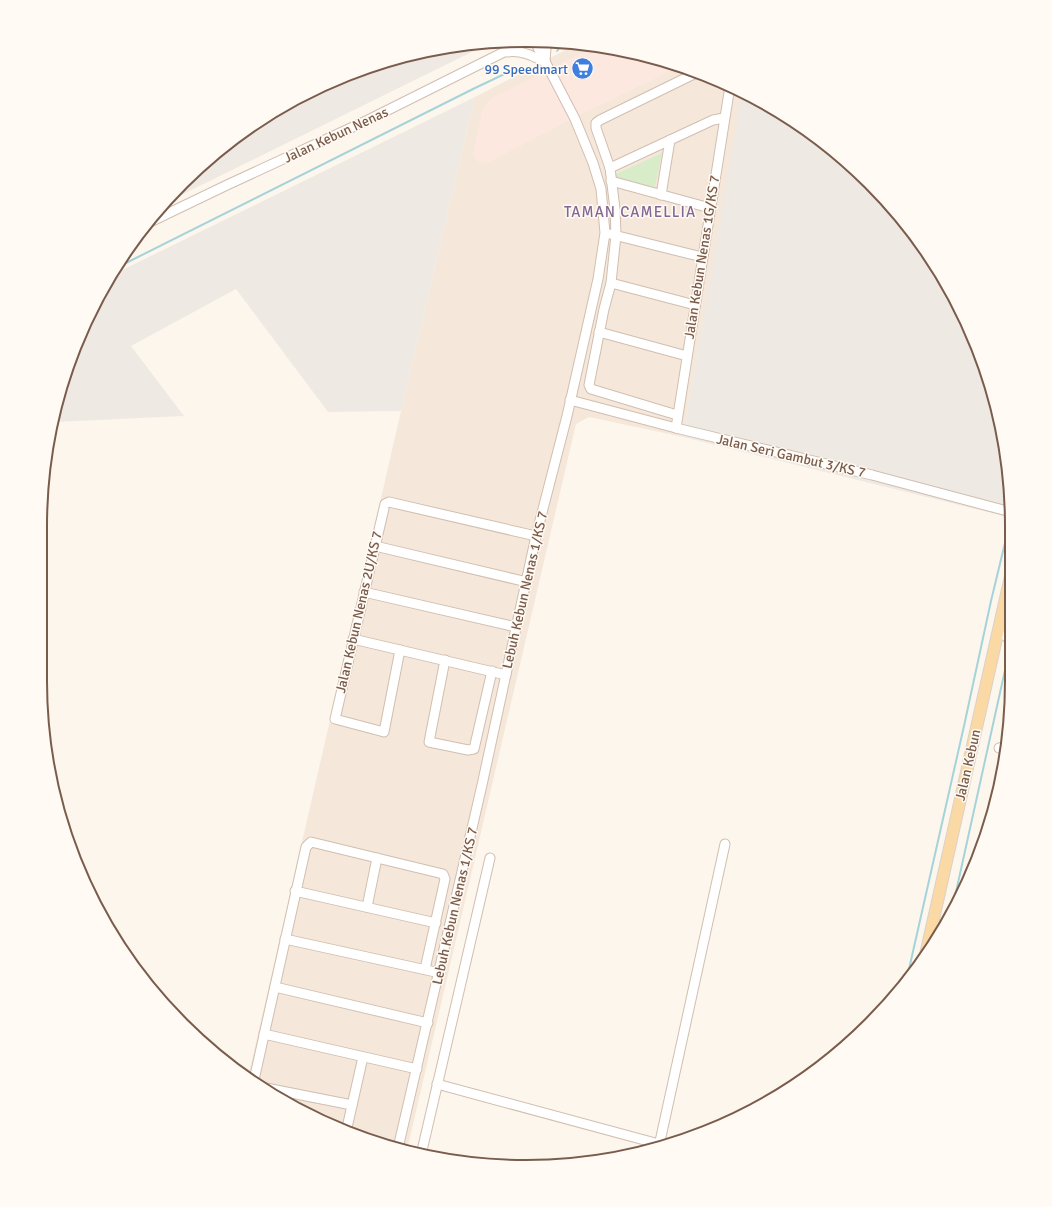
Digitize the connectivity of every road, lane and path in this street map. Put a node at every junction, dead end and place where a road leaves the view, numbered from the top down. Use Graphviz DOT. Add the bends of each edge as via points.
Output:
graph roads {
  1 [pos="513,47"];
  2 [pos="538,47"];
  3 [pos="546,48"];
  4 [pos="504,52"];
  5 [pos="544,59"];
  6 [pos="690,76"];
  7 [pos="729,92"];
  8 [pos="724,118"];
  9 [pos="670,140"];
  10 [pos="610,168"];
  11 [pos="611,181"];
  12 [pos="661,195"];
  13 [pos="710,208"];
  14 [pos="160,217"];
  15 [pos="605,233"];
  16 [pos="616,235"];
  17 [pos="702,257"];
  18 [pos="611,284"];
  19 [pos="695,305"];
  20 [pos="599,332"];
  21 [pos="687,356"];
  22 [pos="573,385"];
  23 [pos="570,400"];
  24 [pos="589,405"];
  25 [pos="677,415"];
  26 [pos="567,416"];
  27 [pos="676,428"];
  28 [pos="1005,511"];
  29 [pos="536,536"];
  30 [pos="375,546"];
  31 [pos="527,582"];
  32 [pos="364,592"];
  33 [pos="1005,602"];
  34 [pos="516,627"];
  35 [pos="999,630"];
  36 [pos="1005,636"];
  37 [pos="353,639"];
  38 [pos="400,650"];
  39 [pos="445,660"];
  40 [pos="492,671"];
  41 [pos="506,674"];
  42 [pos="725,844"];
  43 [pos="377,858"];
  44 [pos="490,858"];
  45 [pos="296,891"];
  46 [pos="367,907"];
  47 [pos="436,922"];
  48 [pos="285,939"];
  49 [pos="929,939"];
  50 [pos="425,969"];
  51 [pos="440,973"];
  52 [pos="274,987"];
  53 [pos="428,1023"];
  54 [pos="264,1034"];
  55 [pos="363,1057"];
  56 [pos="417,1069"];
  57 [pos="255,1076"];
  58 [pos="438,1084"];
  59 [pos="277,1090"];
  60 [pos="352,1105"];
  61 [pos="347,1126"];
  62 [pos="660,1141"];
  63 [pos="399,1143"];
  64 [pos="653,1143"];
  65 [pos="423,1149"];
  1 -- 4 [label="street, Jalan Kebun Nenas"];
  2 -- 5 [label="street, Lebuh Kebun Nenas 1/KS 7"];
  3 -- 5 [label="street"];
  4 -- 5 [label="street" via="514,51"];
  4 -- 14 [label="street, Jalan Kebun Nenas" via="368,120"];
  5 -- 15 [label="street, Lebuh Kebun Nenas 1/KS 7" via="575,119 593,163 601,189"];
  6 -- 10 [label="street" via="596,123"];
  7 -- 8 [label="street, Jalan Kebun Nenas 1G/KS 7"];
  8 -- 9 [label="street"];
  8 -- 13 [label="street, Jalan Kebun Nenas 1G/KS 7"];
  9 -- 10 [label="street"];
  9 -- 12 [label="street"];
  10 -- 11 [label="street"];
  11 -- 12 [label="street"];
  11 -- 16 [label="street"];
  12 -- 13 [label="street"];
  13 -- 17 [label="street, Jalan Kebun Nenas 1G/KS 7"];
  15 -- 16 [label="street"];
  15 -- 22 [label="street, Lebuh Kebun Nenas 1/KS 7" via="598,279"];
  16 -- 17 [label="street"];
  16 -- 18 [label="street"];
  17 -- 19 [label="street, Jalan Kebun Nenas 1G/KS 7"];
  18 -- 19 [label="street"];
  18 -- 20 [label="street"];
  19 -- 21 [label="street, Jalan Kebun Nenas 1G/KS 7"];
  20 -- 21 [label="street"];
  20 -- 25 [label="street" via="589,385 591,389"];
  21 -- 25 [label="street, Jalan Kebun Nenas 1G/KS 7"];
  22 -- 23 [label="street, Lebuh Kebun Nenas 1/KS 7"];
  22 -- 24 [label="street"];
  23 -- 24 [label="street, Jalan Seri Gambut 3/KS 7"];
  23 -- 26 [label="street, Lebuh Kebun Nenas 1/KS 7"];
  24 -- 26 [label="street" via="577,408"];
  24 -- 27 [label="street, Jalan Seri Gambut 3/KS 7"];
  25 -- 27 [label="street, Jalan Kebun Nenas 1G/KS 7"];
  26 -- 29 [label="street, Lebuh Kebun Nenas 1/KS 7"];
  27 -- 28 [label="street, Jalan Seri Gambut 3/KS 7"];
  29 -- 30 [label="street, Jalan Kebun Nenas 2U/KS 7" via="387,503"];
  29 -- 31 [label="street, Lebuh Kebun Nenas 1/KS 7"];
  30 -- 31 [label="street"];
  30 -- 32 [label="street, Jalan Kebun Nenas 2U/KS 7"];
  31 -- 34 [label="street, Lebuh Kebun Nenas 1/KS 7"];
  32 -- 34 [label="street"];
  32 -- 37 [label="street, Jalan Kebun Nenas 2U/KS 7"];
  33 -- 35 [label="main road, Jalan Kebun"];
  34 -- 41 [label="street, Lebuh Kebun Nenas 1/KS 7"];
  35 -- 36 [label="street"];
  35 -- 49 [label="main road, Jalan Kebun"];
  37 -- 38 [label="street"];
  37 -- 38 [label="street, Jalan Kebun Nenas 2U/KS 7" via="335,718 338,721 384,732"];
  38 -- 39 [label="street"];
  39 -- 40 [label="street"];
  39 -- 40 [label="street" via="429,742 468,750 475,748"];
  40 -- 41 [label="street"];
  41 -- 51 [label="street, Lebuh Kebun Nenas 1/KS 7"];
  42 -- 62 [label="street"];
  43 -- 45 [label="street" via="311,842 306,847"];
  43 -- 46 [label="street"];
  43 -- 47 [label="street" via="445,876"];
  44 -- 58 [label="street"];
  45 -- 46 [label="street"];
  45 -- 48 [label="street"];
  46 -- 47 [label="street"];
  47 -- 50 [label="street"];
  48 -- 50 [label="street"];
  48 -- 52 [label="street"];
  50 -- 51 [label="street"];
  51 -- 53 [label="street, Lebuh Kebun Nenas 1/KS 7"];
  52 -- 53 [label="street"];
  52 -- 54 [label="street"];
  53 -- 56 [label="street, Lebuh Kebun Nenas 1/KS 7"];
  54 -- 55 [label="street"];
  54 -- 57 [label="street"];
  55 -- 56 [label="street"];
  55 -- 60 [label="street"];
  56 -- 63 [label="street, Lebuh Kebun Nenas 1/KS 7"];
  58 -- 64 [label="street"];
  58 -- 65 [label="street"];
  59 -- 60 [label="street"];
  60 -- 61 [label="street"];
}
